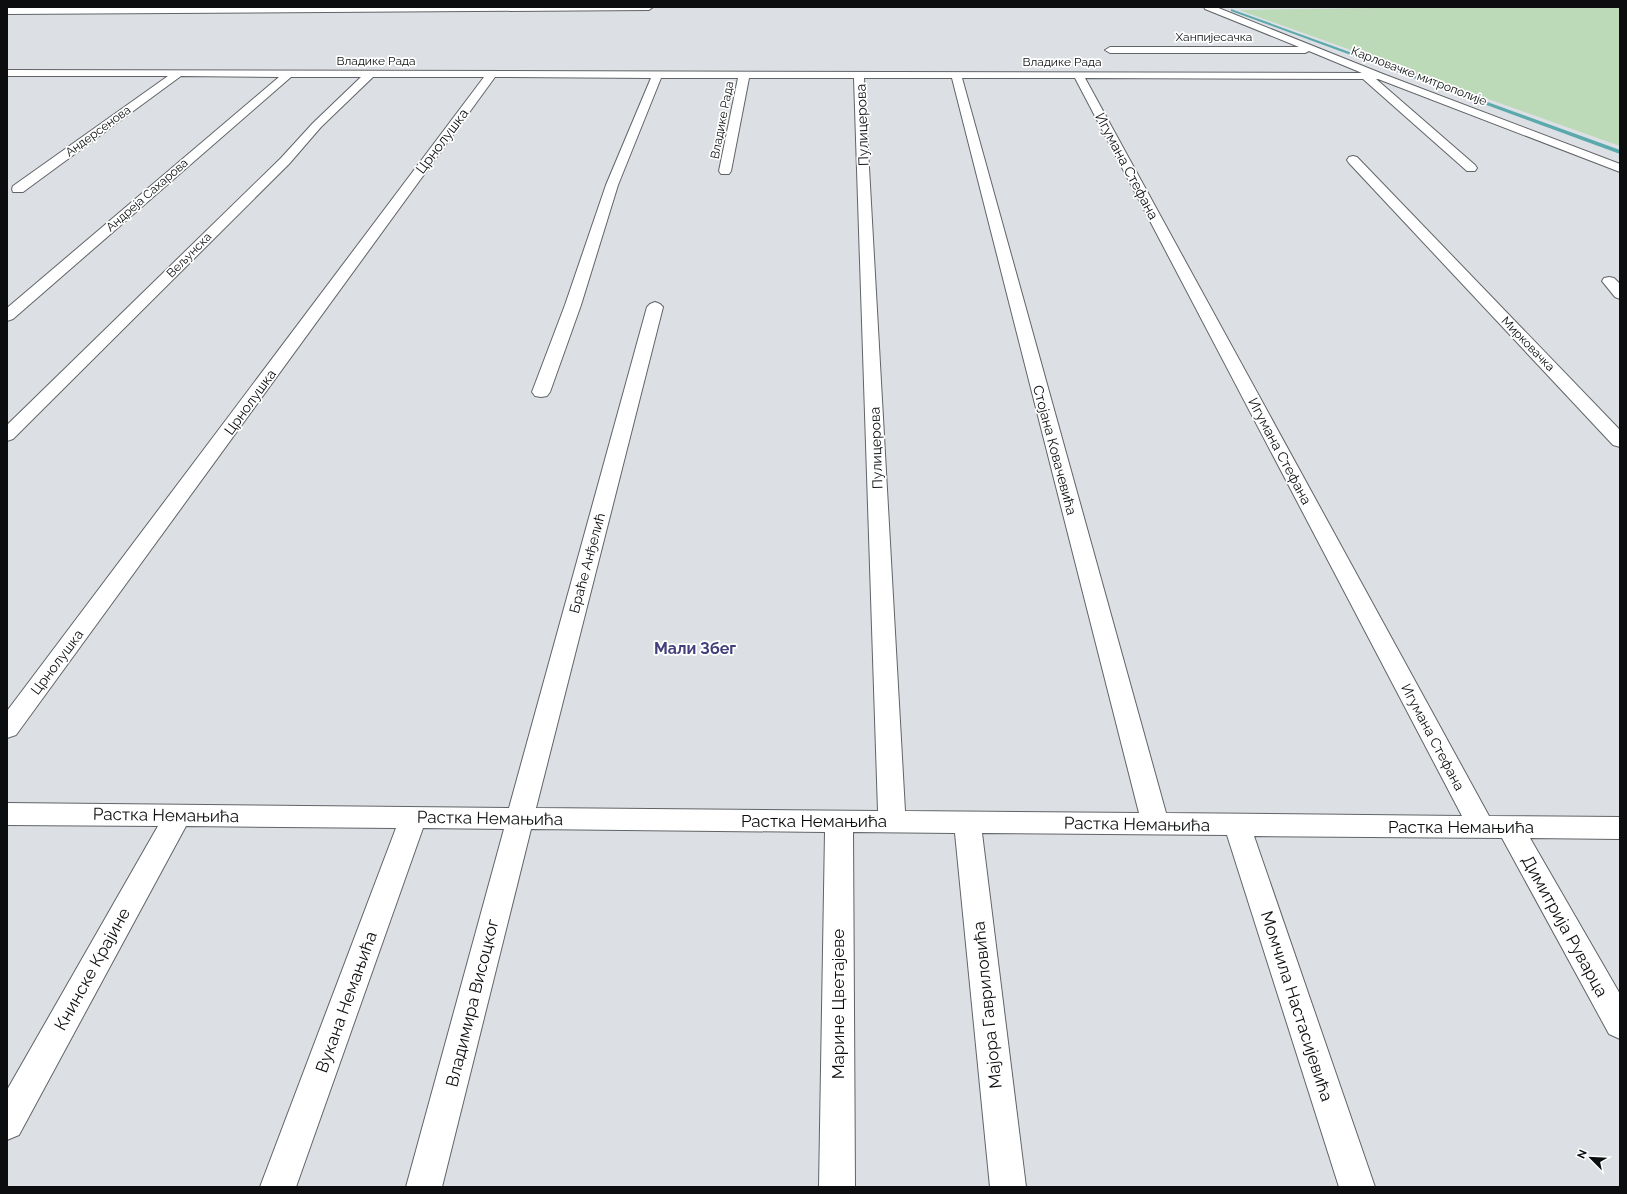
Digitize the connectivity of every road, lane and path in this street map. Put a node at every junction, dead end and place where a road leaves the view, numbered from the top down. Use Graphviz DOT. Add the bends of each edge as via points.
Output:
graph roads {
  1 [pos="649,7"];
  2 [pos="1208,7"];
  3 [pos="7,11"];
  4 [pos="1110,50"];
  5 [pos="1318,50"];
  6 [pos="7,73"];
  7 [pos="18,73"];
  8 [pos="178,74"];
  9 [pos="288,74"];
  10 [pos="370,74"];
  11 [pos="492,74"];
  12 [pos="657,75"];
  13 [pos="744,75"];
  14 [pos="859,75"];
  15 [pos="956,75"];
  16 [pos="1078,76"];
  17 [pos="1366,76"];
  18 [pos="1379,76"];
  19 [pos="7,80"];
  20 [pos="1353,160"];
  21 [pos="1602,161"];
  22 [pos="1620,161"];
  23 [pos="1471,168"];
  24 [pos="1620,168"];
  25 [pos="725,171"];
  26 [pos="18,188"];
  27 [pos="1609,281"];
  28 [pos="1620,294"];
  29 [pos="655,307"];
  30 [pos="7,316"];
  31 [pos="541,392"];
  32 [pos="7,435"];
  33 [pos="1620,441"];
  34 [pos="7,729"];
  35 [pos="7,814"];
  36 [pos="178,815"];
  37 [pos="414,817"];
  38 [pos="520,818"];
  39 [pos="839,821"];
  40 [pos="892,822"];
  41 [pos="966,822"];
  42 [pos="1155,824"];
  43 [pos="1236,825"];
  44 [pos="1481,827"];
  45 [pos="1510,827"];
  46 [pos="1620,828"];
  47 [pos="1620,1024"];
  48 [pos="7,1123"];
  49 [pos="278,1187"];
  50 [pos="424,1187"];
  51 [pos="837,1187"];
  52 [pos="1008,1187"];
  53 [pos="1357,1187"];
  1 -- 3 [label="street"];
  2 -- 5 [label="street, Карловачке митрополије"];
  4 -- 5 [label="street, Ханпијесачка"];
  5 -- 18 [label="street, Карловачке митрополије"];
  6 -- 7 [label="street, Владике Рада"];
  7 -- 8 [label="street, Владике Рада"];
  7 -- 19 [label="street"];
  8 -- 9 [label="street, Владике Рада"];
  8 -- 26 [label="street, Андерсенова"];
  9 -- 10 [label="street, Владике Рада"];
  9 -- 30 [label="street, Андреја Сахарова"];
  10 -- 11 [label="street, Владике Рада"];
  10 -- 32 [label="street, Вељунска"];
  11 -- 12 [label="street, Владике Рада"];
  11 -- 34 [label="street, Црнолушка"];
  12 -- 13 [label="street, Владике Рада"];
  12 -- 31 [label="street" via="612,185 573,305"];
  13 -- 14 [label="street, Владике Рада"];
  13 -- 25 [label="street, Владике Рада"];
  14 -- 15 [label="street, Владике Рада"];
  14 -- 40 [label="street, Пулицерова"];
  15 -- 16 [label="street, Владике Рада"];
  15 -- 42 [label="street, Стојана Ковачевића"];
  16 -- 17 [label="street, Владике Рада"];
  16 -- 44 [label="street, Игумана Стефана"];
  17 -- 18 [label="street, Владике Рада"];
  17 -- 23 [label="street"];
  18 -- 21 [label="street, Карловачке митрополије"];
  20 -- 33 [label="street, Мирковачка"];
  21 -- 22 [label="street"];
  21 -- 24 [label="street, Карловачке митрополије"];
  27 -- 28 [label="street"];
  29 -- 38 [label="street, Браће Анђелић"];
  35 -- 36 [label="street, Растка Немањића"];
  36 -- 37 [label="street, Растка Немањића"];
  36 -- 48 [label="street, Книнске Крајине"];
  37 -- 38 [label="street, Растка Немањића"];
  37 -- 49 [label="street, Вукана Немањића"];
  38 -- 39 [label="street, Растка Немањића"];
  38 -- 50 [label="street, Владимира Висоцког"];
  39 -- 40 [label="street, Растка Немањића"];
  39 -- 51 [label="street, Марине Цветајеве"];
  40 -- 41 [label="street, Растка Немањића"];
  41 -- 42 [label="street, Растка Немањића"];
  41 -- 52 [label="street, Мајора Гавриловића"];
  42 -- 43 [label="street, Растка Немањића"];
  43 -- 44 [label="street, Растка Немањића"];
  43 -- 53 [label="street, Момчила Настасијевића"];
  44 -- 45 [label="street, Растка Немањића"];
  45 -- 46 [label="street, Растка Немањића"];
  45 -- 47 [label="street, Димитрија Руварца"];
}
